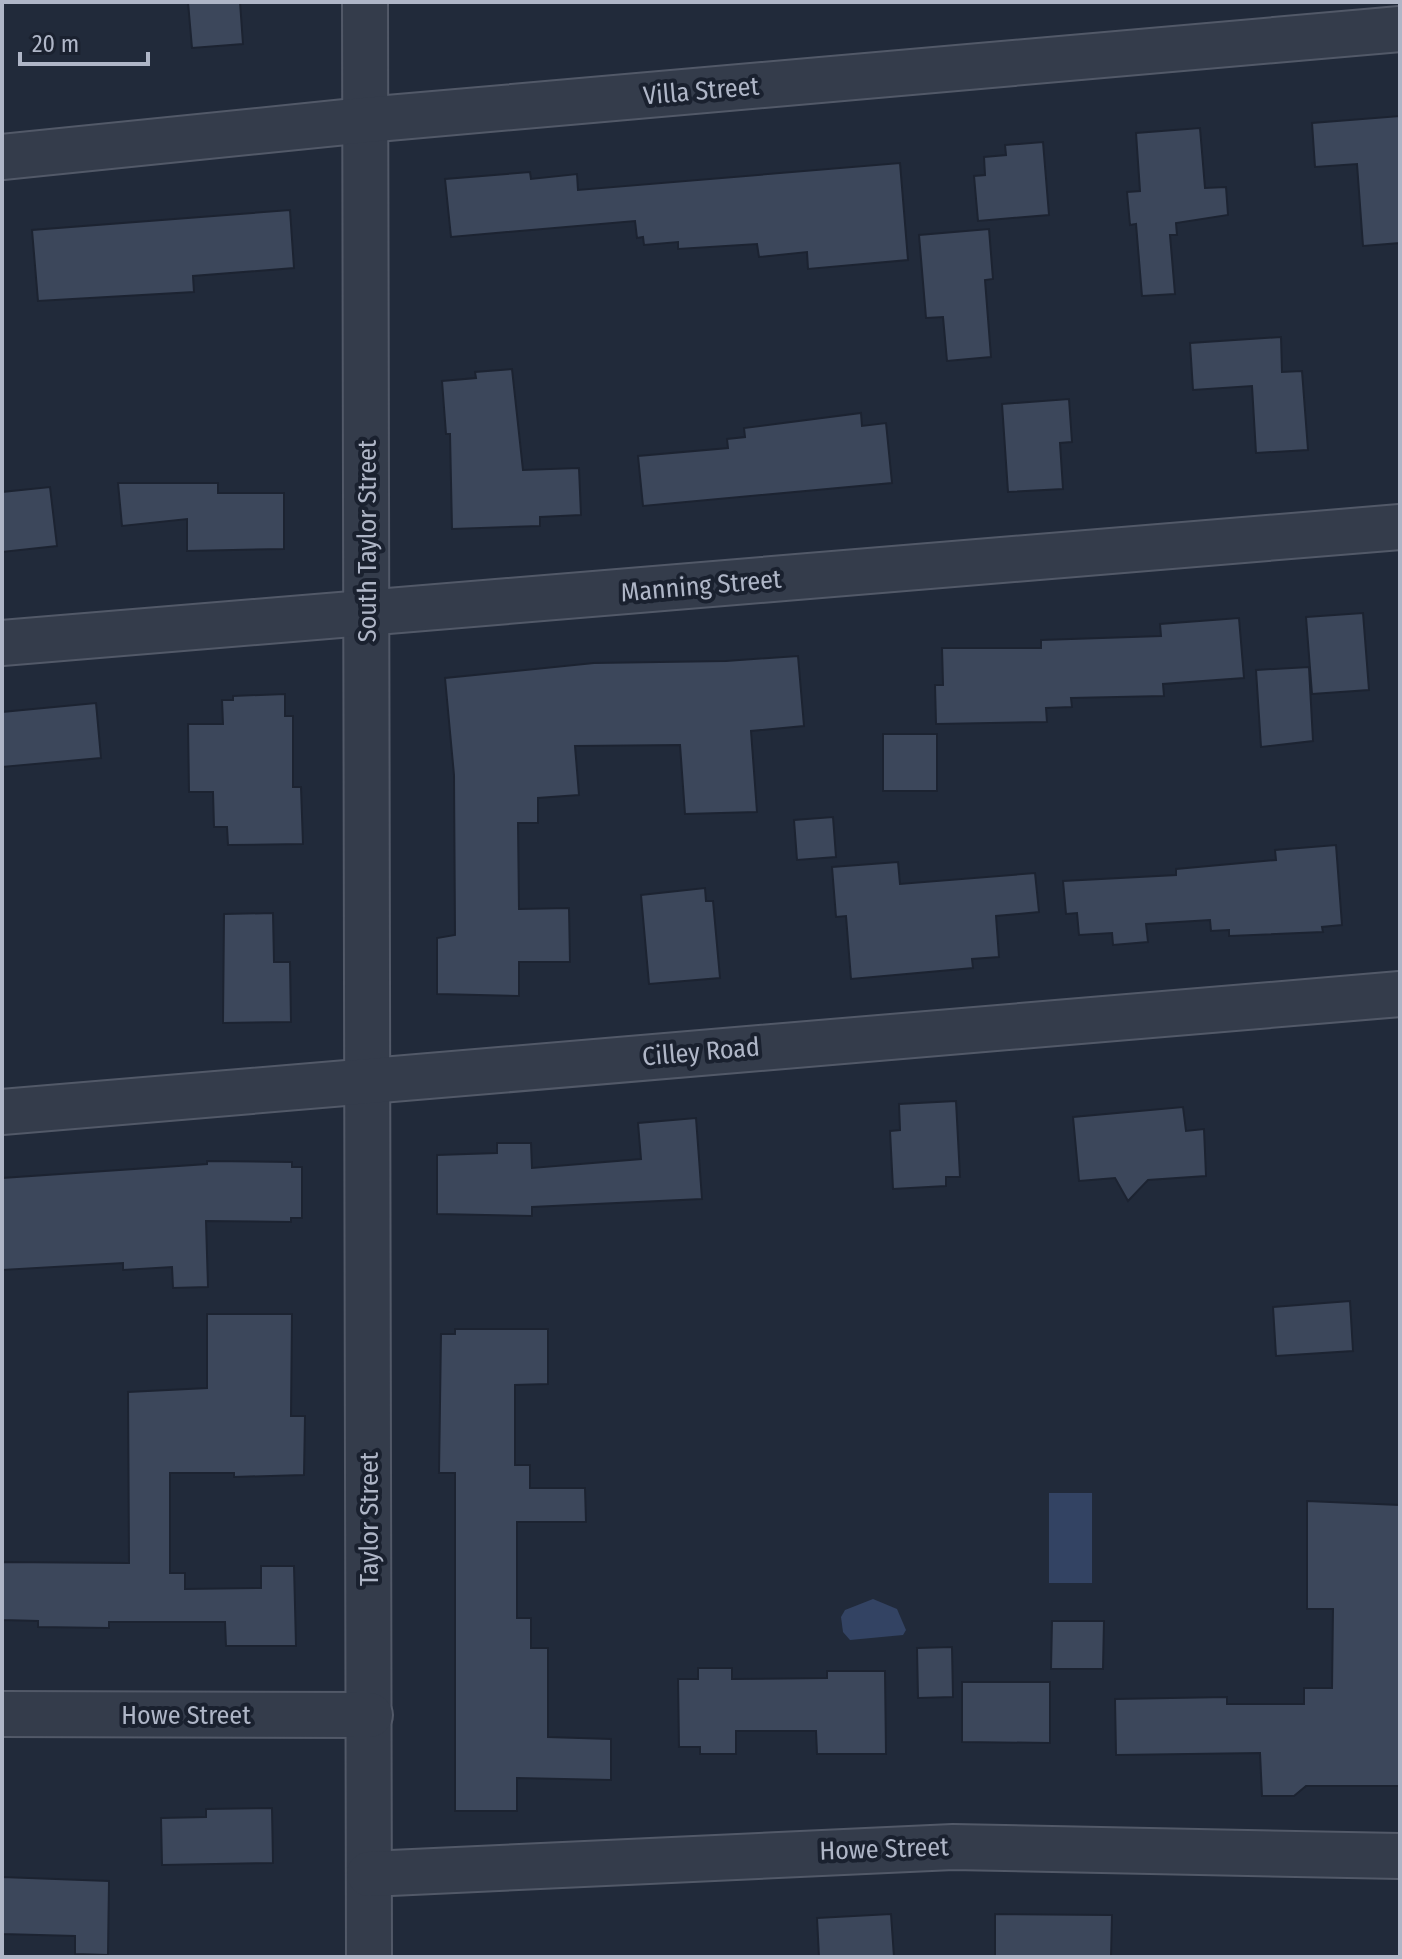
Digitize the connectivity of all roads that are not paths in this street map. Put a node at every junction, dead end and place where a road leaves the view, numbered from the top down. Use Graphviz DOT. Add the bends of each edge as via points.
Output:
graph roads {
  1 [pos="365,2"];
  2 [pos="1400,29"];
  3 [pos="365,120"];
  4 [pos="2,157"];
  5 [pos="1400,527"];
  6 [pos="367,614"];
  7 [pos="2,643"];
  8 [pos="1400,994"];
  9 [pos="369,1080"];
  10 [pos="2,1112"];
  11 [pos="2,1714"];
  12 [pos="370,1715"];
  13 [pos="1400,1856"];
  14 [pos="369,1874"];
  15 [pos="369,1957"];
  1 -- 3 [label="street, South Taylor Street"];
  2 -- 3 [label="street, Villa Street"];
  3 -- 4 [label="street, Villa Street"];
  3 -- 6 [label="street, South Taylor Street"];
  5 -- 6 [label="street, Manning Street"];
  6 -- 7 [label="street, Manning Street"];
  6 -- 9 [label="street, South Taylor Street"];
  8 -- 9 [label="street, Cilley Road"];
  9 -- 10 [label="street, Cilley Road"];
  9 -- 12 [label="street, Taylor Street"];
  11 -- 12 [label="street, Howe Street"];
  12 -- 14 [label="street, Taylor Street"];
  13 -- 14 [label="street, Howe Street" via="953,1847"];
  14 -- 15 [label="street, Taylor Street"];
}
